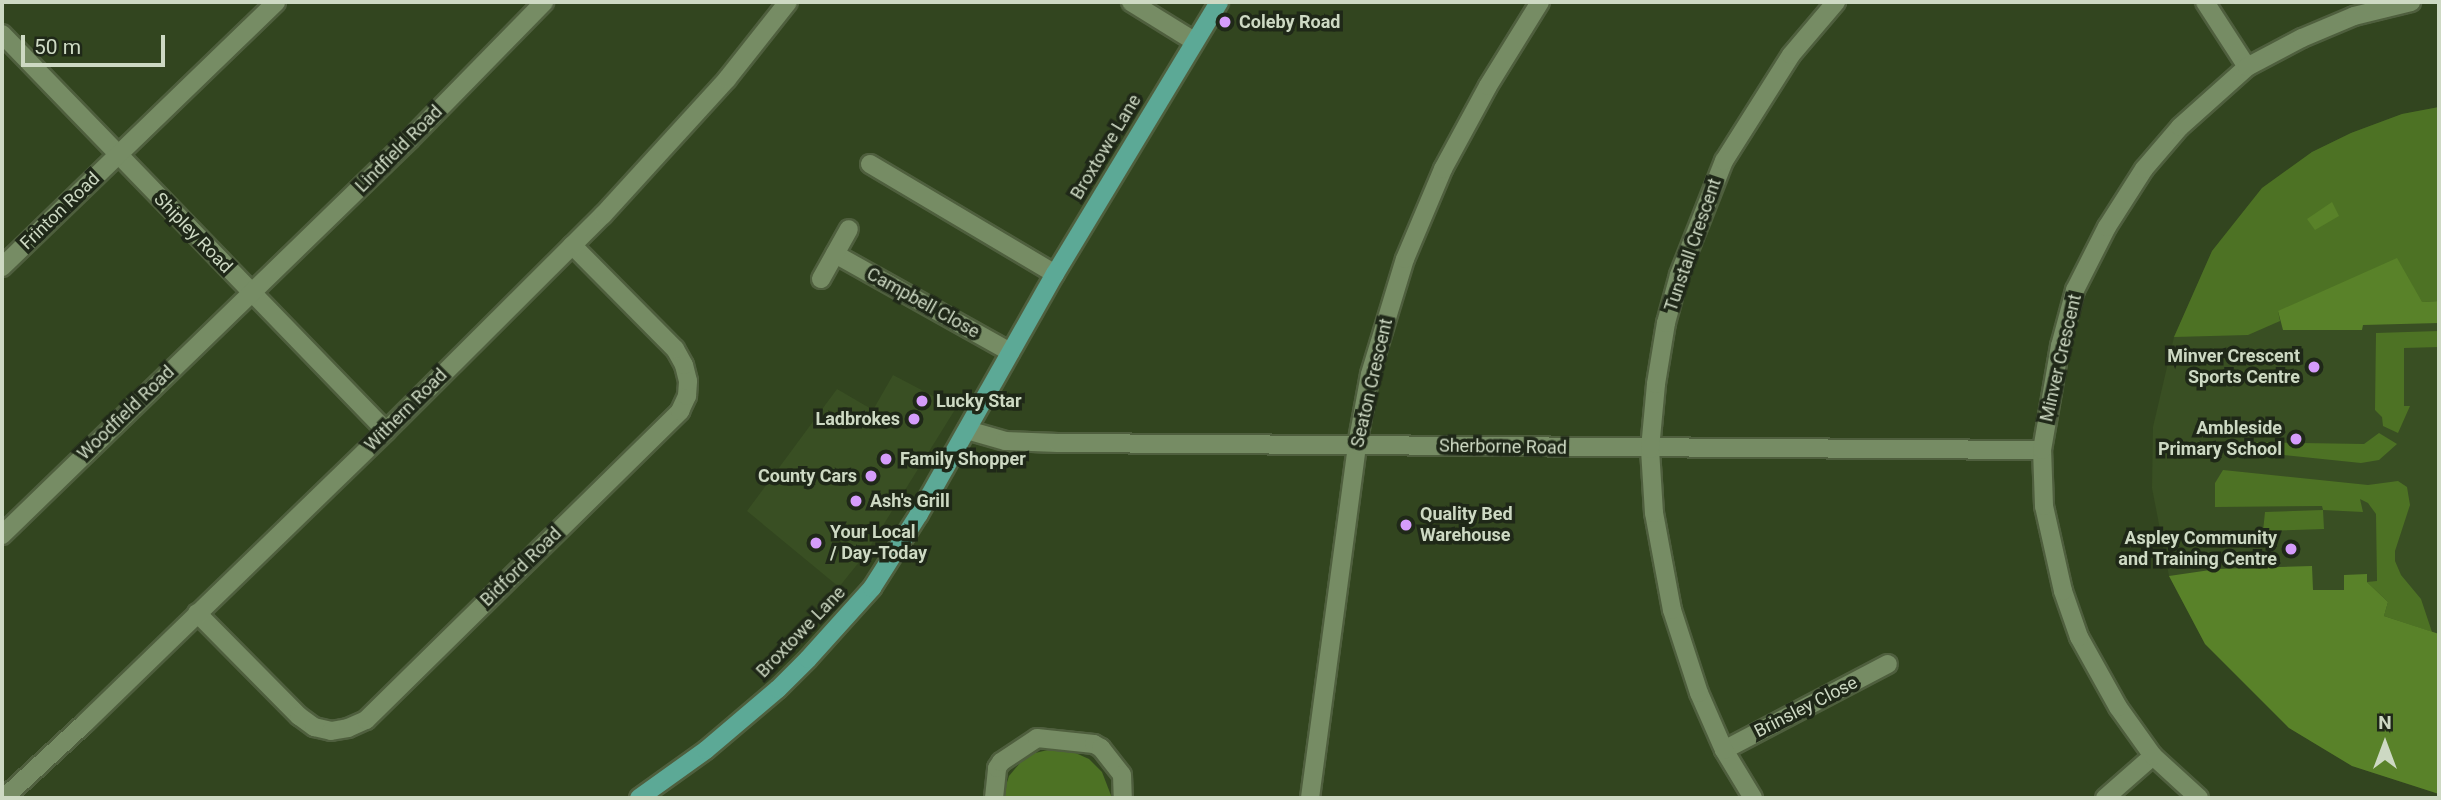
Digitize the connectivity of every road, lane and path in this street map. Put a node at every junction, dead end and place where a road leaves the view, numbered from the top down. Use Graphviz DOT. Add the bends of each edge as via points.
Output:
graph roads {
  1 [pos="276,2"];
  2 [pos="544,2"];
  3 [pos="788,2"];
  4 [pos="1131,2"];
  5 [pos="1219,2"];
  6 [pos="1540,2"];
  7 [pos="1836,2"];
  8 [pos="2204,2"];
  9 [pos="2410,2"];
  10 [pos="2,34"];
  11 [pos="1194,41"];
  12 [pos="2247,67"];
  13 [pos="118,155"];
  14 [pos="870,164"];
  15 [pos="849,229"];
  16 [pos="572,245"];
  17 [pos="835,254"];
  18 [pos="2,267"];
  19 [pos="1055,274"];
  20 [pos="821,279"];
  21 [pos="250,292"];
  22 [pos="1010,352"];
  23 [pos="967,429"];
  24 [pos="386,431"];
  25 [pos="1357,445"];
  26 [pos="1650,449"];
  27 [pos="2042,450"];
  28 [pos="2,535"];
  29 [pos="197,613"];
  30 [pos="1888,664"];
  31 [pos="1724,750"];
  32 [pos="2153,756"];
  33 [pos="4,798"];
  34 [pos="639,798"];
  35 [pos="994,798"];
  36 [pos="1123,798"];
  37 [pos="1310,798"];
  38 [pos="1753,798"];
  39 [pos="2105,798"];
  40 [pos="2199,798"];
  1 -- 13 [label="street, Frinton Road"];
  2 -- 21 [label="street, Lindfield Road"];
  3 -- 16 [label="street, Withern Road" via="727,79"];
  4 -- 11 [label="street"];
  5 -- 11 [label="main road, Broxtowe Lane"];
  6 -- 25 [label="street, Seaton Crescent" via="1488,86 1417,227 1370,374"];
  7 -- 26 [label="street, Tunstall Crescent" via="1766,91 1710,192 1666,323"];
  8 -- 12 [label="street"];
  9 -- 12 [label="street, Minver Crescent" via="2354,16"];
  10 -- 13 [label="street, Shipley Road"];
  11 -- 19 [label="main road, Broxtowe Lane"];
  12 -- 27 [label="street, Minver Crescent" via="2180,127 2144,169 2106,227 2075,290"];
  13 -- 18 [label="street, Frinton Road"];
  13 -- 21 [label="street, Shipley Road"];
  14 -- 19 [label="street"];
  15 -- 17 [label="street"];
  16 -- 24 [label="street, Withern Road"];
  16 -- 29 [label="street, Bidford Road" via="675,349 684,365 687,396 680,411 553,537 366,720 348,728 314,727 299,716"];
  17 -- 20 [label="street"];
  17 -- 22 [label="street, Campbell Close"];
  19 -- 22 [label="main road, Broxtowe Lane"];
  21 -- 24 [label="street, Shipley Road"];
  21 -- 28 [label="street, Woodfield Road"];
  22 -- 23 [label="main road, Broxtowe Lane"];
  23 -- 25 [label="street, Sherborne Road" via="1004,441"];
  23 -- 34 [label="main road, Broxtowe Lane" via="919,514 854,609 808,660 741,722"];
  24 -- 29 [label="street, Withern Road"];
  25 -- 26 [label="street, Sherborne Road"];
  25 -- 37 [label="street, Seaton Crescent"];
  26 -- 27 [label="street, Sherborne Road"];
  26 -- 31 [label="street, Tunstall Crescent" via="1654,513 1672,610 1699,693"];
  27 -- 32 [label="street, Minver Crescent" via="2053,547 2079,637 2118,707"];
  29 -- 33 [label="street, Withern Road"];
  30 -- 31 [label="street, Brinsley Close"];
  31 -- 38 [label="street, Tunstall Crescent"];
  32 -- 39 [label="street"];
  32 -- 40 [label="street, Minver Crescent"];
  35 -- 36 [label="street" via="1001,762 1037,738 1101,748 1122,775"];
}
